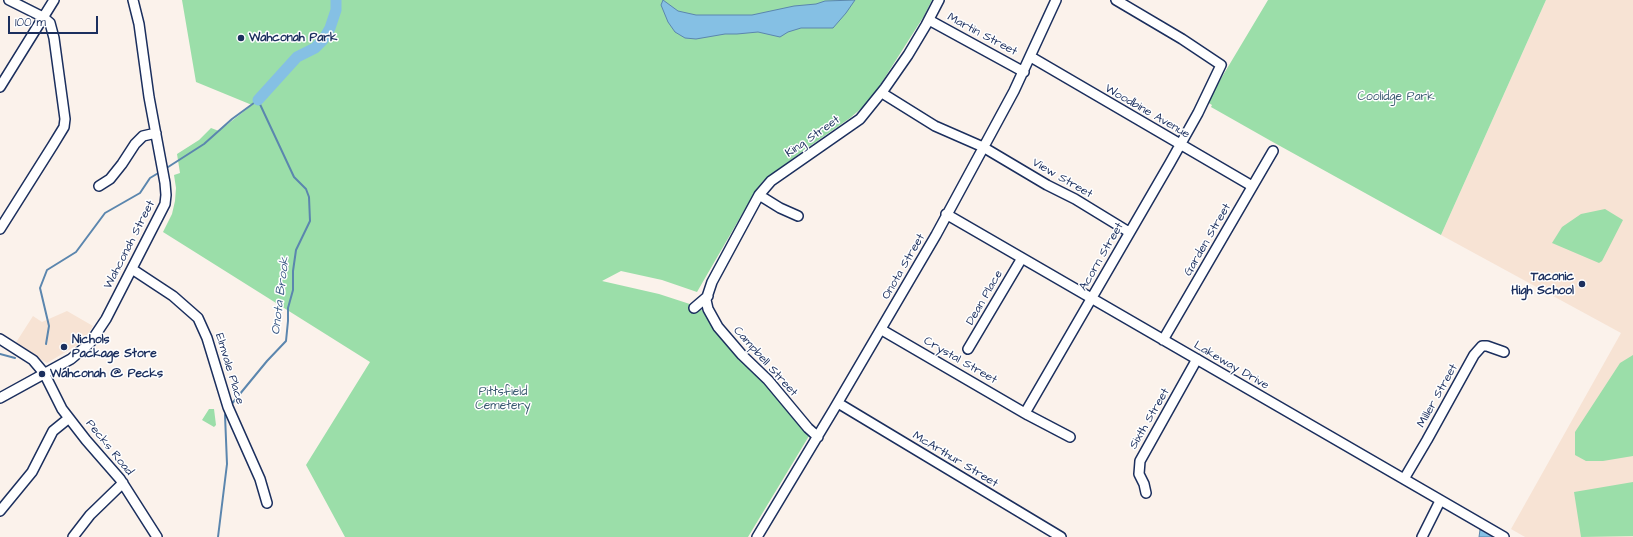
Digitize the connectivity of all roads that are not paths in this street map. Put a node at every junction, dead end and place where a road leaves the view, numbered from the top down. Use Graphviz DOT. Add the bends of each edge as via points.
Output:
graph roads {
  1 [pos="9,0"];
  2 [pos="54,0"];
  3 [pos="133,0"];
  4 [pos="938,0"];
  5 [pos="1056,0"];
  6 [pos="1117,0"];
  7 [pos="43,17"];
  8 [pos="929,20"];
  9 [pos="1031,57"];
  10 [pos="1024,72"];
  11 [pos="0,87"];
  12 [pos="882,93"];
  13 [pos="156,133"];
  14 [pos="1180,145"];
  15 [pos="983,147"];
  16 [pos="1273,151"];
  17 [pos="99,186"];
  18 [pos="1252,186"];
  19 [pos="759,195"];
  20 [pos="946,214"];
  21 [pos="798,216"];
  22 [pos="0,229"];
  23 [pos="1130,232"];
  24 [pos="1022,258"];
  25 [pos="132,269"];
  26 [pos="708,296"];
  27 [pos="1092,299"];
  28 [pos="694,308"];
  29 [pos="882,330"];
  30 [pos="0,339"];
  31 [pos="1163,340"];
  32 [pos="968,349"];
  33 [pos="1504,352"];
  34 [pos="1197,360"];
  35 [pos="44,373"];
  36 [pos="0,398"];
  37 [pos="838,403"];
  38 [pos="1025,413"];
  39 [pos="69,418"];
  40 [pos="818,437"];
  41 [pos="1070,437"];
  42 [pos="1404,479"];
  43 [pos="123,483"];
  44 [pos="1146,493"];
  45 [pos="1440,501"];
  46 [pos="267,503"];
  47 [pos="0,511"];
  48 [pos="73,537"];
  49 [pos="157,537"];
  50 [pos="757,537"];
  51 [pos="1061,537"];
  52 [pos="1422,537"];
  53 [pos="1504,537"];
  1 -- 7 [label="street"];
  2 -- 7 [label="street"];
  3 -- 13 [label="street, Wahconah Street"];
  4 -- 8 [label="street, King Street"];
  5 -- 9 [label="street, Onota Street"];
  6 -- 14 [label="street, Acorn Street" via="1221,65"];
  7 -- 11 [label="street"];
  7 -- 22 [label="street" via="50,23 54,38 64,127"];
  8 -- 10 [label="street, Martin Street"];
  8 -- 12 [label="street, King Street"];
  9 -- 10 [label="street, Onota Street"];
  9 -- 14 [label="street, Woodbine Avenue"];
  10 -- 15 [label="street, Onota Street"];
  12 -- 15 [label="street, View Street" via="935,126"];
  12 -- 19 [label="street, King Street" via="860,119 771,181"];
  13 -- 17 [label="street" via="143,136 110,179"];
  13 -- 25 [label="street, Wahconah Street" via="164,179 165,204"];
  14 -- 18 [label="street, Woodbine Avenue"];
  14 -- 23 [label="street, Acorn Street"];
  15 -- 20 [label="street, Onota Street"];
  15 -- 23 [label="street, View Street"];
  16 -- 18 [label="street, Garden Street"];
  18 -- 31 [label="street, Garden Street"];
  19 -- 21 [label="street"];
  19 -- 26 [label="street, King Street" via="712,282"];
  20 -- 24 [label="street, Lakeway Drive"];
  20 -- 29 [label="street, Onota Street"];
  23 -- 27 [label="street, Acorn Street"];
  24 -- 27 [label="street, Lakeway Drive"];
  24 -- 32 [label="street, Dean Place"];
  25 -- 35 [label="street, Wahconah Street" via="106,319 90,343 72,359"];
  25 -- 46 [label="street, Elmvale Place" via="174,296 198,318 208,338 229,409 260,479"];
  26 -- 28 [label="street"];
  26 -- 40 [label="street, Campbell Street" via="708,309 718,327"];
  27 -- 31 [label="street, Lakeway Drive"];
  27 -- 38 [label="street, Acorn Street"];
  29 -- 37 [label="street, Onota Street"];
  29 -- 38 [label="street, Crystal Street"];
  30 -- 35 [label="street, Pecks Road" via="33,360"];
  31 -- 34 [label="street, Lakeway Drive"];
  33 -- 42 [label="street, Miller Street" via="1482,346 1474,354"];
  34 -- 42 [label="street, Lakeway Drive"];
  34 -- 44 [label="street, Sixth Street" via="1140,461 1139,474"];
  35 -- 36 [label="street, Wahconah Street"];
  35 -- 39 [label="street, Pecks Road"];
  37 -- 40 [label="street, Onota Street"];
  37 -- 51 [label="street, McArthur Street"];
  38 -- 41 [label="street, Crystal Street"];
  39 -- 43 [label="street, Pecks Road"];
  39 -- 47 [label="street" via="53,432 32,472"];
  40 -- 50 [label="street, Onota Street"];
  42 -- 45 [label="street, Lakeway Drive"];
  43 -- 48 [label="street" via="90,515"];
  43 -- 49 [label="street, Pecks Road"];
  45 -- 52 [label="street"];
  45 -- 53 [label="street, Lakeway Drive"];
}
